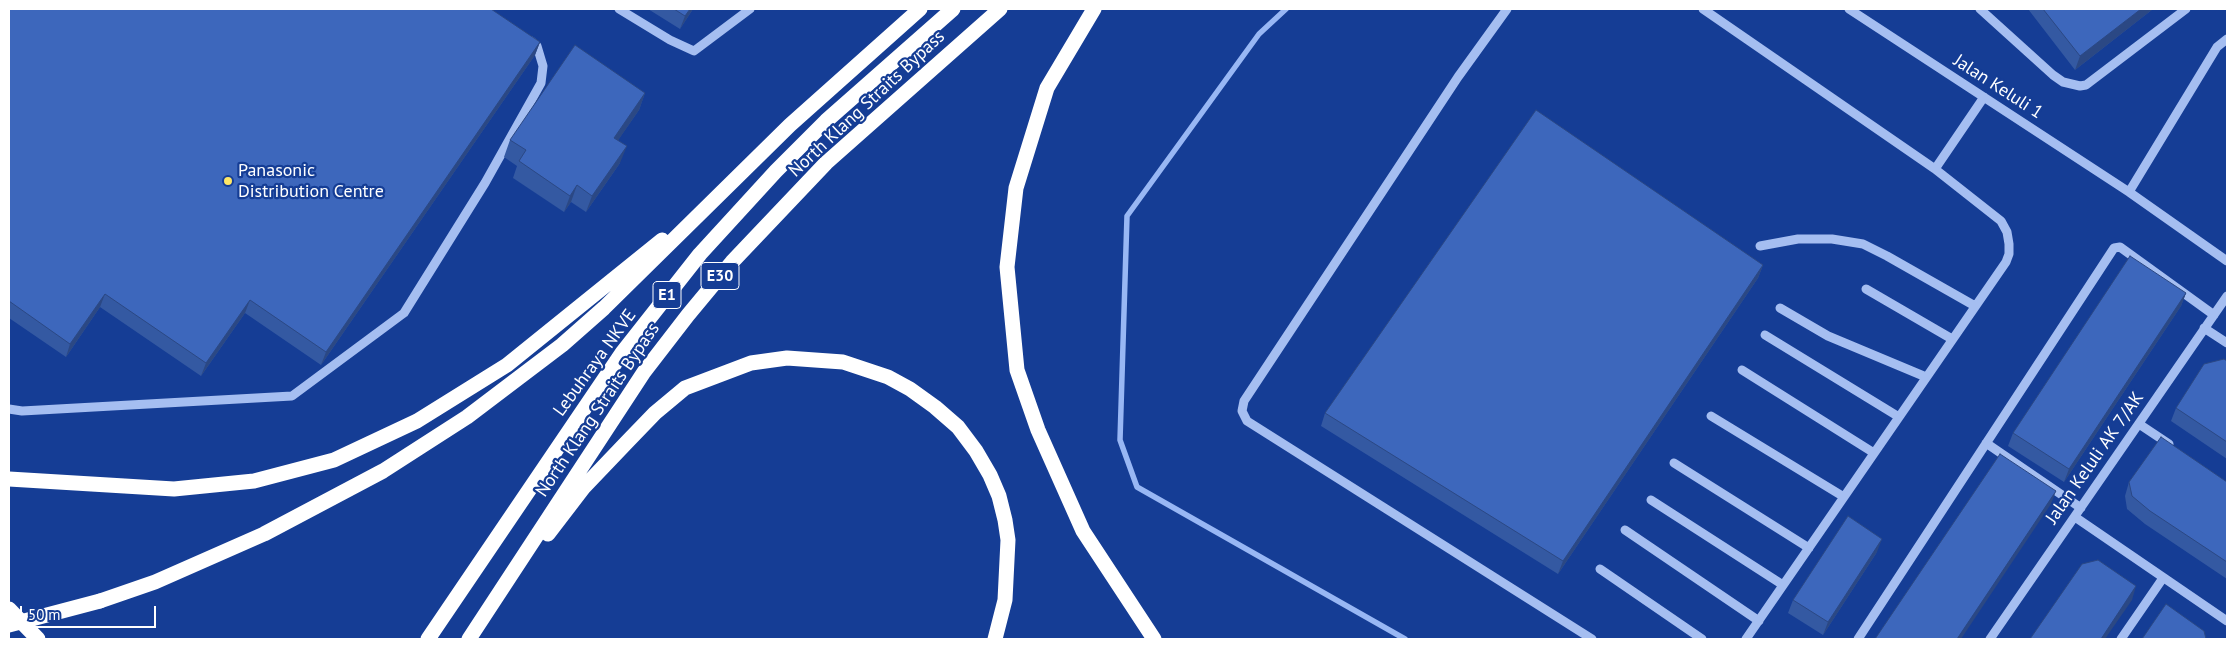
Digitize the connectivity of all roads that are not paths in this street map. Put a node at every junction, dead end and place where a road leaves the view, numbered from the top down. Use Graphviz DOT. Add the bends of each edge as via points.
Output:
graph roads {
  1 [pos="620,9"];
  2 [pos="750,9"];
  3 [pos="920,9"];
  4 [pos="953,9"];
  5 [pos="1000,9"];
  6 [pos="1094,9"];
  7 [pos="1507,9"];
  8 [pos="1703,9"];
  9 [pos="1980,9"];
  10 [pos="2186,9"];
  11 [pos="1855,10"];
  12 [pos="524,35"];
  13 [pos="2227,39"];
  14 [pos="1984,97"];
  15 [pos="1936,170"];
  16 [pos="732,183"];
  17 [pos="2128,192"];
  18 [pos="1760,246"];
  19 [pos="2227,261"];
  20 [pos="1866,289"];
  21 [pos="2227,296"];
  22 [pos="1975,306"];
  23 [pos="1780,308"];
  24 [pos="2214,314"];
  25 [pos="2204,328"];
  26 [pos="1765,335"];
  27 [pos="1952,339"];
  28 [pos="2227,343"];
  29 [pos="1742,370"];
  30 [pos="1926,377"];
  31 [pos="9,410"];
  32 [pos="1711,416"];
  33 [pos="1899,417"];
  34 [pos="2138,424"];
  35 [pos="1986,443"];
  36 [pos="2179,451"];
  37 [pos="1874,453"];
  38 [pos="1674,463"];
  39 [pos="9,479"];
  40 [pos="1844,497"];
  41 [pos="1651,500"];
  42 [pos="2081,508"];
  43 [pos="2075,517"];
  44 [pos="1625,530"];
  45 [pos="1809,548"];
  46 [pos="1600,569"];
  47 [pos="2163,578"];
  48 [pos="1783,585"];
  49 [pos="498,593"];
  50 [pos="9,609"];
  51 [pos="1759,621"];
  52 [pos="2227,621"];
  53 [pos="9,625"];
  54 [pos="431,633"];
  55 [pos="471,636"];
  56 [pos="38,639"];
  57 [pos="994,639"];
  58 [pos="1154,639"];
  59 [pos="1592,639"];
  60 [pos="1702,639"];
  61 [pos="1746,639"];
  62 [pos="1858,639"];
  63 [pos="1990,639"];
  64 [pos="2121,639"];
  1 -- 2 [label="street" via="694,51"];
  3 -- 16 [label="highway" via="790,125"];
  4 -- 54 [label="highway, Lebuhraya NKVE / E1" via="826,121 700,254 622,353"];
  5 -- 49 [label="highway, North Klang Straits Bypass / E30" via="826,162 732,262 644,372"];
  6 -- 58 [label="highway" via="1047,88 1016,188 1007,267 1017,370 1038,430 1083,531"];
  7 -- 59 [label="street" via="1458,77 1244,401 1242,411 1247,421"];
  8 -- 15 [label="street"];
  9 -- 10 [label="street" via="2053,75 2063,82 2080,86 2086,85"];
  11 -- 14 [label="street, Jalan Keluli 1"];
  12 -- 31 [label="street" via="537,46 543,66 541,83 485,183 404,313 292,396"];
  13 -- 17 [label="street" via="2217,47"];
  14 -- 15 [label="street"];
  14 -- 17 [label="street, Jalan Keluli 1"];
  15 -- 22 [label="street" via="2002,221 2007,232 2009,254 2006,262"];
  16 -- 39 [label="highway" via="507,365 418,421 334,460 254,481 174,489"];
  16 -- 53 [label="highway, bridge" via="562,345 467,417 383,471 264,534 155,582 100,601"];
  17 -- 19 [label="street, Jalan Keluli 1"];
  18 -- 22 [label="street" via="1798,239 1832,239 1863,244"];
  20 -- 27 [label="street"];
  21 -- 24 [label="street, Jalan Keluli AK 7/AK"];
  22 -- 27 [label="street"];
  23 -- 30 [label="street" via="1828,336"];
  24 -- 25 [label="street, Jalan Keluli AK 7/AK"];
  24 -- 35 [label="street" via="2117,247"];
  25 -- 28 [label="street"];
  25 -- 34 [label="street, Jalan Keluli AK 7/AK"];
  26 -- 33 [label="street"];
  27 -- 30 [label="street"];
  29 -- 37 [label="street"];
  30 -- 33 [label="street"];
  32 -- 40 [label="street"];
  33 -- 37 [label="street"];
  34 -- 36 [label="street"];
  34 -- 42 [label="street, Jalan Keluli AK 7/AK"];
  35 -- 42 [label="street"];
  35 -- 62 [label="street"];
  37 -- 40 [label="street"];
  38 -- 45 [label="street"];
  40 -- 45 [label="street"];
  41 -- 48 [label="street"];
  42 -- 43 [label="street, Jalan Keluli AK 7/AK"];
  43 -- 47 [label="street"];
  43 -- 63 [label="street, Jalan Keluli AK 7/AK"];
  44 -- 51 [label="street"];
  45 -- 48 [label="street"];
  46 -- 60 [label="street"];
  47 -- 52 [label="street"];
  47 -- 64 [label="street"];
  48 -- 51 [label="street"];
  49 -- 55 [label="highway, E30"];
  49 -- 57 [label="highway" via="584,487 655,413 685,388 752,363 787,358 822,360 864,368 888,376 910,389 958,427 976,451 999,496 1008,540 1005,600"];
  50 -- 56 [label="highway"];
  51 -- 61 [label="street"];
}
